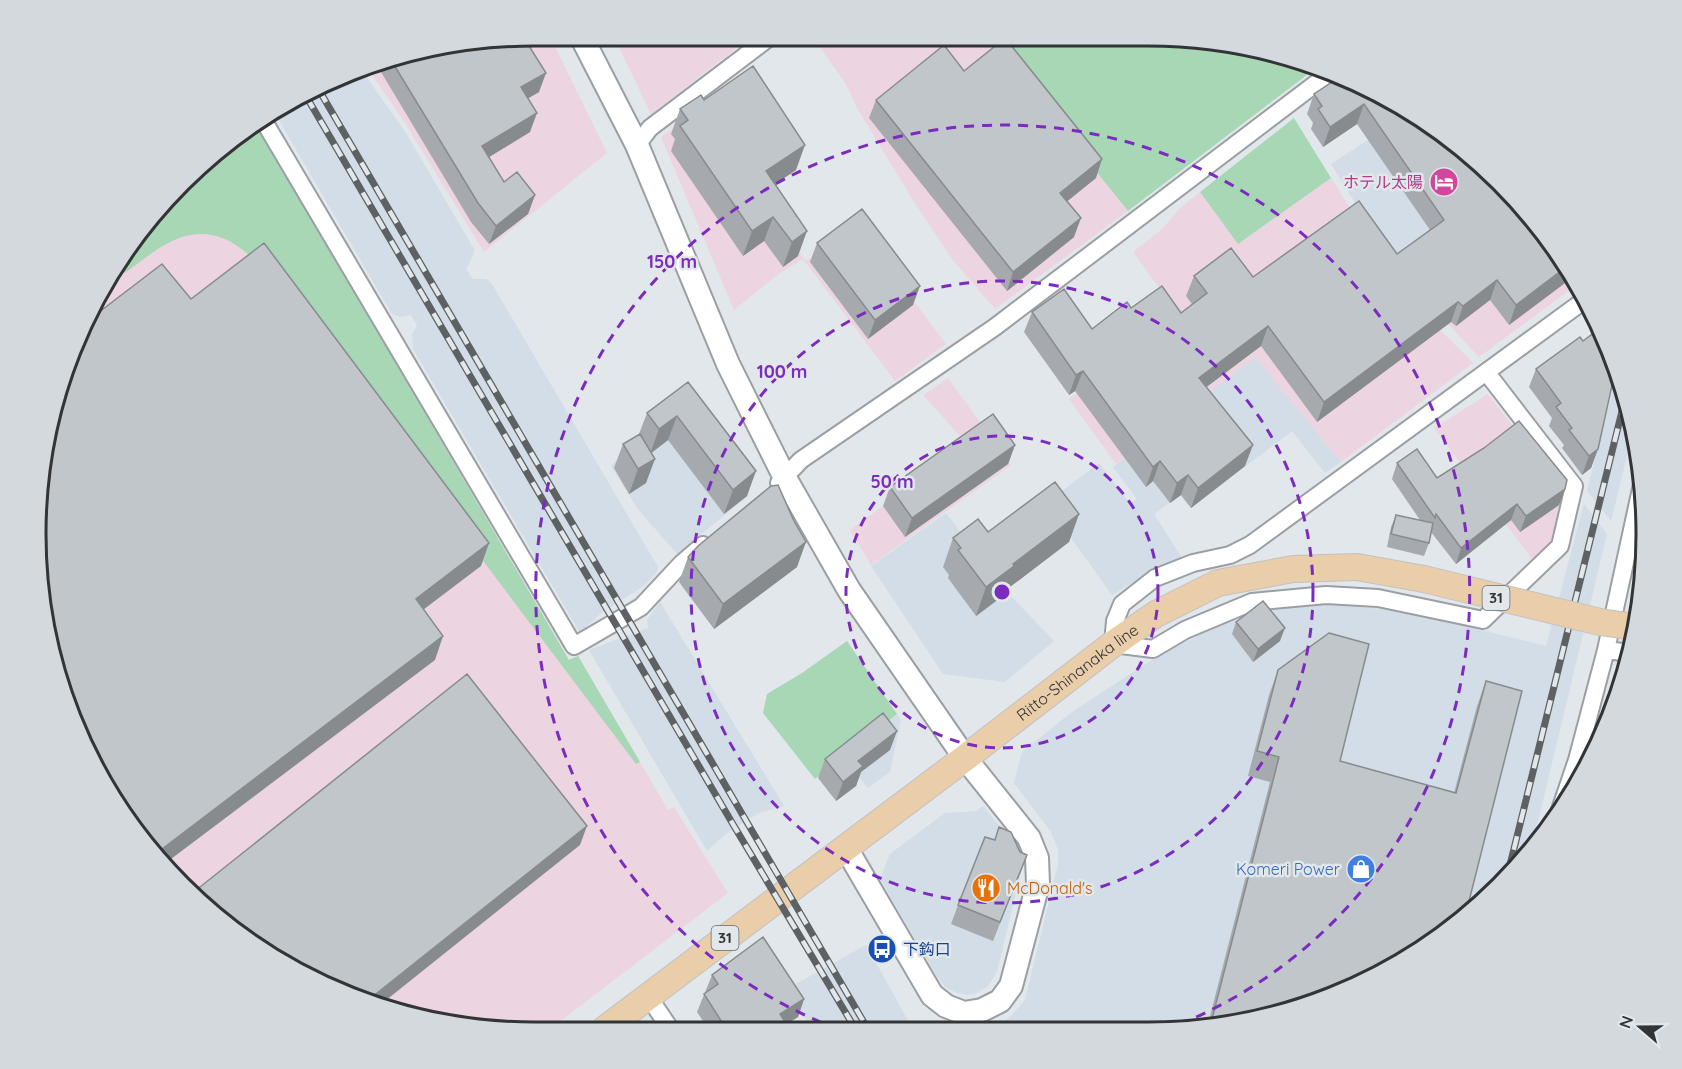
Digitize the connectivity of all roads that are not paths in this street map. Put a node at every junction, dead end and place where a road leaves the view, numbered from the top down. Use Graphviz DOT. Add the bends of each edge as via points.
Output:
graph roads {
  1 [pos="586,46"];
  2 [pos="759,46"];
  3 [pos="1322,79"];
  4 [pos="267,126"];
  5 [pos="637,145"];
  6 [pos="1578,305"];
  7 [pos="1487,373"];
  8 [pos="777,485"];
  9 [pos="1636,531"];
  10 [pos="717,534"];
  11 [pos="1627,626"];
  12 [pos="1113,644"];
  13 [pos="1606,651"];
  14 [pos="1621,652"];
  15 [pos="965,758"];
  16 [pos="1572,774"];
  17 [pos="846,848"];
  18 [pos="648,996"];
  19 [pos="614,1022"];
  20 [pos="666,1022"];
  1 -- 5 [label="street"];
  2 -- 5 [label="street" via="650,128"];
  3 -- 8 [label="street" via="995,327 801,460"];
  4 -- 10 [label="street" via="574,646 641,607 671,574"];
  5 -- 8 [label="street"];
  6 -- 7 [label="street"];
  7 -- 12 [label="street" via="1250,545 1155,578 1122,604 1115,621"];
  7 -- 12 [label="street" via="1575,486 1560,546 1484,620 1378,598 1326,595 1251,602 1185,630 1153,649"];
  8 -- 15 [label="street"];
  9 -- 13 [label="street"];
  11 -- 12 [label="main road, Ritto-Shinanaka line / 31, bridge" via="1357,567 1293,569 1218,583 1156,614"];
  12 -- 15 [label="main road, Ritto-Shinanaka line / 31"];
  13 -- 14 [label="street"];
  13 -- 16 [label="street"];
  15 -- 17 [label="main road, Ritto-Shinanaka line / 31"];
  15 -- 17 [label="street" via="1029,838 1037,858 1038,884 1011,986 1000,1001 964,1013 946,1006 932,994"];
  17 -- 18 [label="main road, Ritto-Shinanaka line / 31"];
  18 -- 19 [label="main road, Ritto-Shinanaka line / 31"];
  18 -- 20 [label="street"];
}
